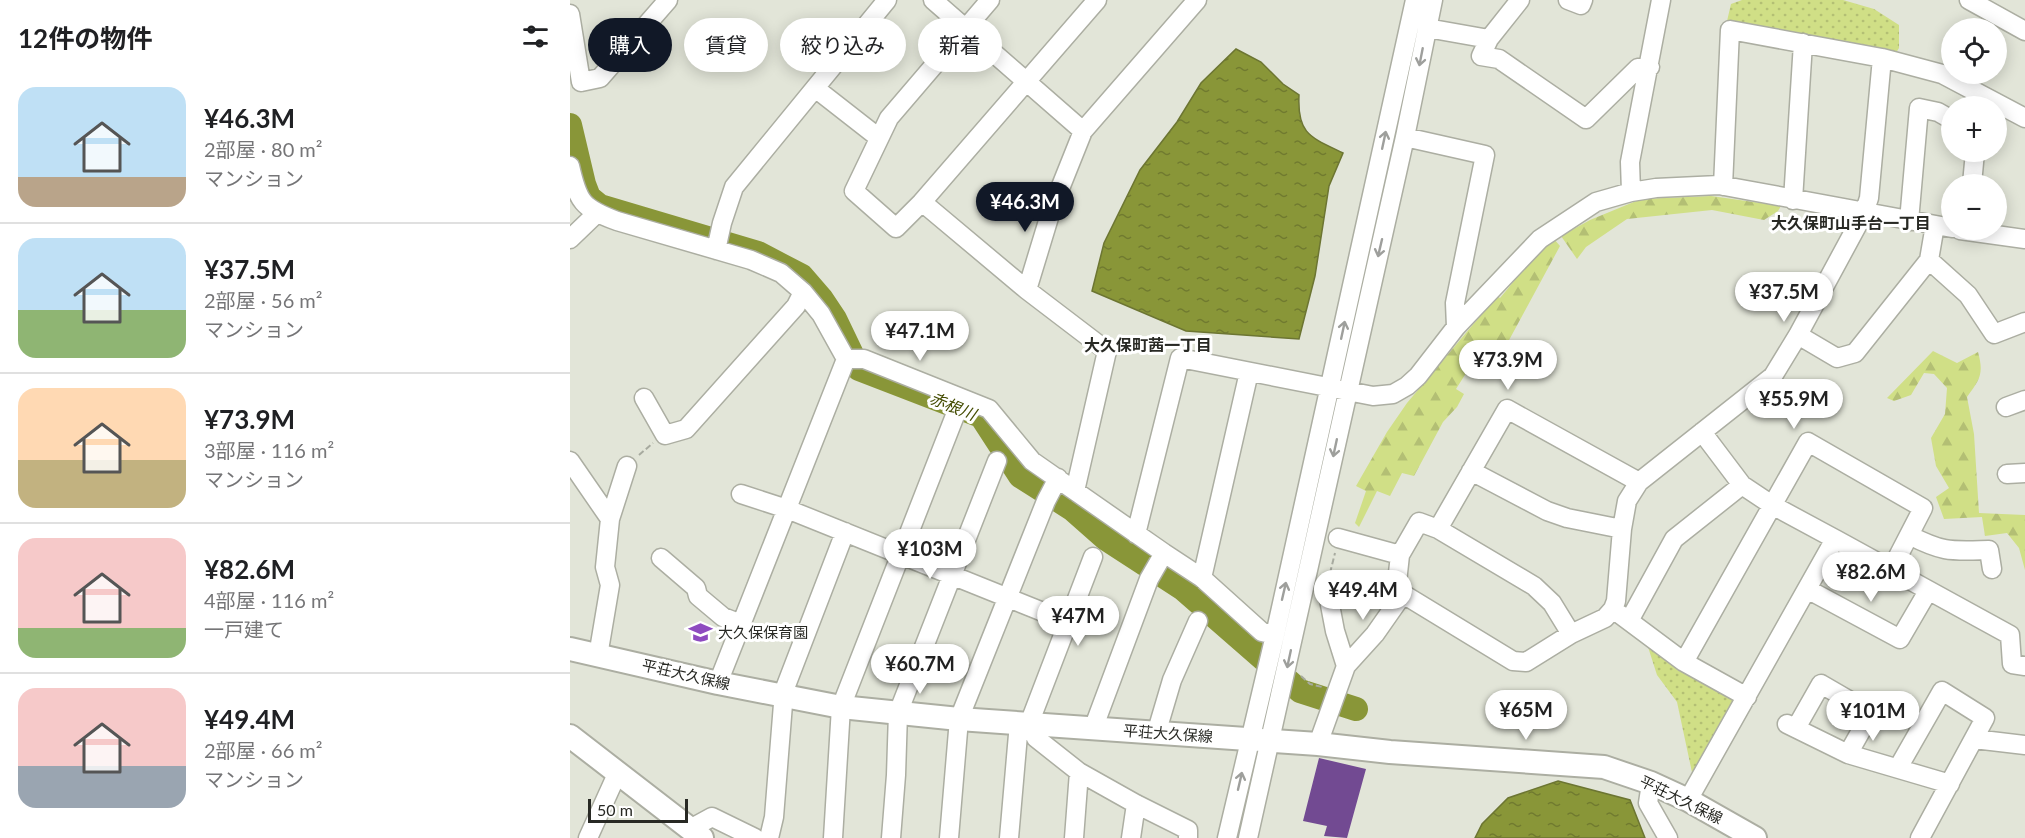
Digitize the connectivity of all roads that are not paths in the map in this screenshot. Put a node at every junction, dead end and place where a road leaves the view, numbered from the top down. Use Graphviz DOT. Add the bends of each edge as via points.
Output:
graph roads {
  1 [pos="668,0"];
  2 [pos="887,0"];
  3 [pos="933,0"];
  4 [pos="990,0"];
  5 [pos="1097,0"];
  6 [pos="1197,0"];
  7 [pos="1415,0"];
  8 [pos="1433,0"];
  9 [pos="1520,0"];
  10 [pos="1568,0"];
  11 [pos="1583,0"];
  12 [pos="1661,0"];
  13 [pos="1969,0"];
  14 [pos="1989,5"];
  15 [pos="570,14"];
  16 [pos="954,18"];
  17 [pos="974,18"];
  18 [pos="1427,28"];
  19 [pos="2025,30"];
  20 [pos="1489,39"];
  21 [pos="1803,43"];
  22 [pos="1882,58"];
  23 [pos="1002,61"];
  24 [pos="1650,67"];
  25 [pos="928,72"];
  26 [pos="1026,82"];
  27 [pos="815,88"];
  28 [pos="1941,114"];
  29 [pos="2025,118"];
  30 [pos="1083,131"];
  31 [pos="1405,137"];
  32 [pos="879,138"];
  33 [pos="570,166"];
  34 [pos="1723,186"];
  35 [pos="1631,192"];
  36 [pos="1793,200"];
  37 [pos="922,202"];
  38 [pos="1864,213"];
  39 [pos="597,214"];
  40 [pos="1910,221"];
  41 [pos="1941,226"];
  42 [pos="2007,236"];
  43 [pos="570,239"];
  44 [pos="2025,239"];
  45 [pos="1947,240"];
  46 [pos="716,250"];
  47 [pos="1929,260"];
  48 [pos="1027,290"];
  49 [pos="803,292"];
  50 [pos="2025,309"];
  51 [pos="2025,322"];
  52 [pos="1987,324"];
  53 [pos="1456,327"];
  54 [pos="1798,335"];
  55 [pos="846,358"];
  56 [pos="1250,372"];
  57 [pos="1339,389"];
  58 [pos="644,398"];
  59 [pos="2025,400"];
  60 [pos="2006,406"];
  61 [pos="956,413"];
  62 [pos="1702,432"];
  63 [pos="570,461"];
  64 [pos="997,461"];
  65 [pos="627,466"];
  66 [pos="1471,471"];
  67 [pos="1058,478"];
  68 [pos="1639,482"];
  69 [pos="1742,485"];
  70 [pos="577,486"];
  71 [pos="1075,491"];
  72 [pos="741,494"];
  73 [pos="1772,505"];
  74 [pos="787,509"];
  75 [pos="609,519"];
  76 [pos="1438,529"];
  77 [pos="1622,529"];
  78 [pos="845,532"];
  79 [pos="1136,534"];
  80 [pos="1909,535"];
  81 [pos="1338,538"];
  82 [pos="1835,538"];
  83 [pos="1164,553"];
  84 [pos="900,554"];
  85 [pos="1400,555"];
  86 [pos="1093,556"];
  87 [pos="661,558"];
  88 [pos="1992,569"];
  89 [pos="1891,570"];
  90 [pos="951,575"];
  91 [pos="1202,578"];
  92 [pos="1327,589"];
  93 [pos="1807,589"];
  94 [pos="1928,591"];
  95 [pos="1403,594"];
  96 [pos="1008,596"];
  97 [pos="1613,609"];
  98 [pos="1198,621"];
  99 [pos="1629,621"];
  100 [pos="1068,622"];
  101 [pos="741,624"];
  102 [pos="1571,634"];
  103 [pos="1275,635"];
  104 [pos="570,650"];
  105 [pos="598,656"];
  106 [pos="1684,662"];
  107 [pos="1346,666"];
  108 [pos="2025,666"];
  109 [pos="718,683"];
  110 [pos="782,696"];
  111 [pos="1747,697"];
  112 [pos="841,707"];
  113 [pos="898,714"];
  114 [pos="959,719"];
  115 [pos="1024,724"];
  116 [pos="1093,729"];
  117 [pos="1156,734"];
  118 [pos="570,736"];
  119 [pos="1974,739"];
  120 [pos="1260,741"];
  121 [pos="1318,744"];
  122 [pos="2025,745"];
  123 [pos="1848,754"];
  124 [pos="1898,768"];
  125 [pos="1079,772"];
  126 [pos="617,774"];
  127 [pos="1651,783"];
  128 [pos="1950,784"];
  129 [pos="1688,800"];
  130 [pos="1136,804"];
  131 [pos="696,833"];
  132 [pos="588,838"];
  133 [pos="755,838"];
  134 [pos="769,838"];
  135 [pos="833,838"];
  136 [pos="891,838"];
  137 [pos="949,838"];
  138 [pos="1009,838"];
  139 [pos="1074,838"];
  140 [pos="1131,838"];
  141 [pos="1188,838"];
  142 [pos="1227,838"];
  143 [pos="1248,838"];
  144 [pos="1668,838"];
  145 [pos="1755,838"];
  146 [pos="1920,838"];
  1 -- 15 [label="street" via="600,78 581,82"];
  2 -- 27 [label="street"];
  3 -- 16 [label="street"];
  4 -- 17 [label="street"];
  5 -- 26 [label="street"];
  6 -- 30 [label="street"];
  57 -- 7 [label="street, one-way"];
  8 -- 18 [label="street"];
  9 -- 20 [label="street"];
  10 -- 11 [label="street" via="1581,5"];
  12 -- 24 [label="street"];
  13 -- 14 [label="street"];
  14 -- 19 [label="street"];
  18 -- 20 [label="street"];
  18 -- 31 [label="street, one-way"];
  20 -- 24 [label="street" via="1481,56 1499,59 1586,119 1638,68"];
  21 -- 22 [label="street"];
  21 -- 34 [label="street" via="1730,30"];
  21 -- 36 [label="street"];
  22 -- 29 [label="street" via="1942,74"];
  22 -- 38 [label="street" via="1869,198"];
  23 -- 26 [label="street"];
  24 -- 35 [label="street" via="1630,162"];
  25 -- 32 [label="street" via="889,118"];
  26 -- 30 [label="street"];
  26 -- 37 [label="street"];
  27 -- 32 [label="street"];
  27 -- 46 [label="street" via="734,187"];
  28 -- 40 [label="street" via="1919,108"];
  30 -- 48 [label="street" via="1051,211"];
  31 -- 53 [label="street" via="1485,155 1455,303"];
  31 -- 57 [label="street, one-way"];
  32 -- 37 [label="street" via="854,191 896,228"];
  33 -- 39 [label="street" via="580,201"];
  34 -- 35 [label="street"];
  34 -- 36 [label="street"];
  35 -- 53 [label="street" via="1596,202 1540,239"];
  36 -- 38 [label="street"];
  37 -- 48 [label="street"];
  38 -- 40 [label="street"];
  38 -- 54 [label="street"];
  39 -- 43 [label="street"];
  39 -- 46 [label="street"];
  40 -- 41 [label="street"];
  42 -- 44 [label="street"];
  45 -- 47 [label="street"];
  46 -- 49 [label="street" via="780,273"];
  47 -- 52 [label="street" via="1968,295"];
  47 -- 54 [label="street" via="1855,353 1837,358"];
  48 -- 71 [label="street" via="1107,351"];
  49 -- 55 [label="street" via="821,314"];
  49 -- 58 [label="street" via="796,306 687,429 665,435"];
  50 -- 52 [label="street"];
  51 -- 52 [label="street" via="1994,334"];
  53 -- 57 [label="street" via="1418,376 1393,394 1373,396"];
  54 -- 62 [label="street" via="1773,376"];
  55 -- 67 [label="street" via="864,358 989,409 1032,461"];
  55 -- 74 [label="street"];
  56 -- 57 [label="street"];
  56 -- 79 [label="street" via="1180,358"];
  56 -- 91 [label="street"];
  103 -- 57 [label="street, one-way"];
  57 -- 120 [label="street, one-way"];
  59 -- 60 [label="street"];
  61 -- 84 [label="street"];
  62 -- 68 [label="street"];
  62 -- 69 [label="street"];
  63 -- 70 [label="street"];
  64 -- 90 [label="street"];
  65 -- 75 [label="street"];
  66 -- 68 [label="street" via="1507,409"];
  66 -- 76 [label="street"];
  66 -- 77 [label="street" via="1547,511"];
  67 -- 71 [label="street"];
  67 -- 96 [label="street"];
  68 -- 77 [label="street" via="1627,501"];
  69 -- 73 [label="street"];
  69 -- 99 [label="street" via="1674,539"];
  70 -- 75 [label="street"];
  71 -- 79 [label="street"];
  72 -- 74 [label="street"];
  73 -- 80 [label="street" via="1808,442 1923,508"];
  73 -- 82 [label="street"];
  73 -- 106 [label="street"];
  74 -- 78 [label="street"];
  74 -- 101 [label="street"];
  75 -- 105 [label="street" via="605,567 610,585"];
  76 -- 85 [label="street" via="1419,522"];
  76 -- 102 [label="street" via="1534,586 1552,603"];
  77 -- 97 [label="street"];
  78 -- 84 [label="street"];
  78 -- 110 [label="street"];
  79 -- 83 [label="street"];
  80 -- 88 [label="street" via="1949,551 1989,550"];
  80 -- 89 [label="street"];
  81 -- 85 [label="street"];
  82 -- 89 [label="street"];
  82 -- 93 [label="street"];
  83 -- 91 [label="street"];
  83 -- 116 [label="street" via="1149,579"];
  84 -- 90 [label="street"];
  84 -- 112 [label="street"];
  85 -- 95 [label="street" via="1397,582"];
  86 -- 100 [label="street"];
  87 -- 101 [label="street" via="723,617"];
  89 -- 94 [label="street"];
  90 -- 96 [label="street"];
  90 -- 113 [label="street"];
  91 -- 103 [label="street" via="1262,632"];
  92 -- 107 [label="street"];
  93 -- 94 [label="street" via="1900,639"];
  93 -- 111 [label="street"];
  94 -- 108 [label="street" via="2010,635 2012,664"];
  95 -- 102 [label="street" via="1513,661 1526,662"];
  95 -- 107 [label="street"];
  96 -- 100 [label="street"];
  96 -- 114 [label="street"];
  97 -- 99 [label="street"];
  97 -- 102 [label="street" via="1605,618"];
  98 -- 117 [label="street" via="1172,680"];
  99 -- 106 [label="street"];
  100 -- 115 [label="street"];
  101 -- 109 [label="street"];
  103 -- 120 [label="street"];
  104 -- 105 [label="main road, 平荘大久保線"];
  105 -- 109 [label="main road, 平荘大久保線"];
  106 -- 111 [label="street"];
  107 -- 121 [label="street"];
  109 -- 110 [label="main road, 平荘大久保線"];
  110 -- 112 [label="main road, 平荘大久保線"];
  110 -- 134 [label="street" via="775,806"];
  111 -- 129 [label="street"];
  112 -- 113 [label="main road, 平荘大久保線"];
  112 -- 135 [label="street"];
  113 -- 114 [label="main road, 平荘大久保線"];
  113 -- 136 [label="street"];
  114 -- 115 [label="main road, 平荘大久保線"];
  114 -- 137 [label="street"];
  115 -- 116 [label="main road, 平荘大久保線"];
  115 -- 125 [label="street"];
  115 -- 138 [label="street"];
  116 -- 117 [label="main road, 平荘大久保線"];
  117 -- 120 [label="main road, 平荘大久保線"];
  118 -- 126 [label="main road"];
  119 -- 122 [label="street"];
  119 -- 124 [label="street" via="1985,718 1942,691"];
  119 -- 128 [label="street"];
  120 -- 121 [label="main road, 平荘大久保線"];
  142 -- 120 [label="street, one-way"];
  120 -- 143 [label="street"];
  121 -- 127 [label="main road, 平荘大久保線" via="1604,767"];
  123 -- 123 [label="street" via="1791,726 1821,684 1870,712"];
  123 -- 124 [label="street"];
  124 -- 128 [label="street"];
  125 -- 130 [label="street"];
  125 -- 139 [label="street"];
  126 -- 131 [label="main road"];
  126 -- 132 [label="street"];
  127 -- 129 [label="main road, 平荘大久保線"];
  127 -- 144 [label="street" via="1648,803"];
  128 -- 146 [label="street"];
  129 -- 145 [label="main road, 平荘大久保線"];
  130 -- 140 [label="street"];
  130 -- 141 [label="street" via="1188,830"];
  131 -- 133 [label="street" via="712,817"];
}
